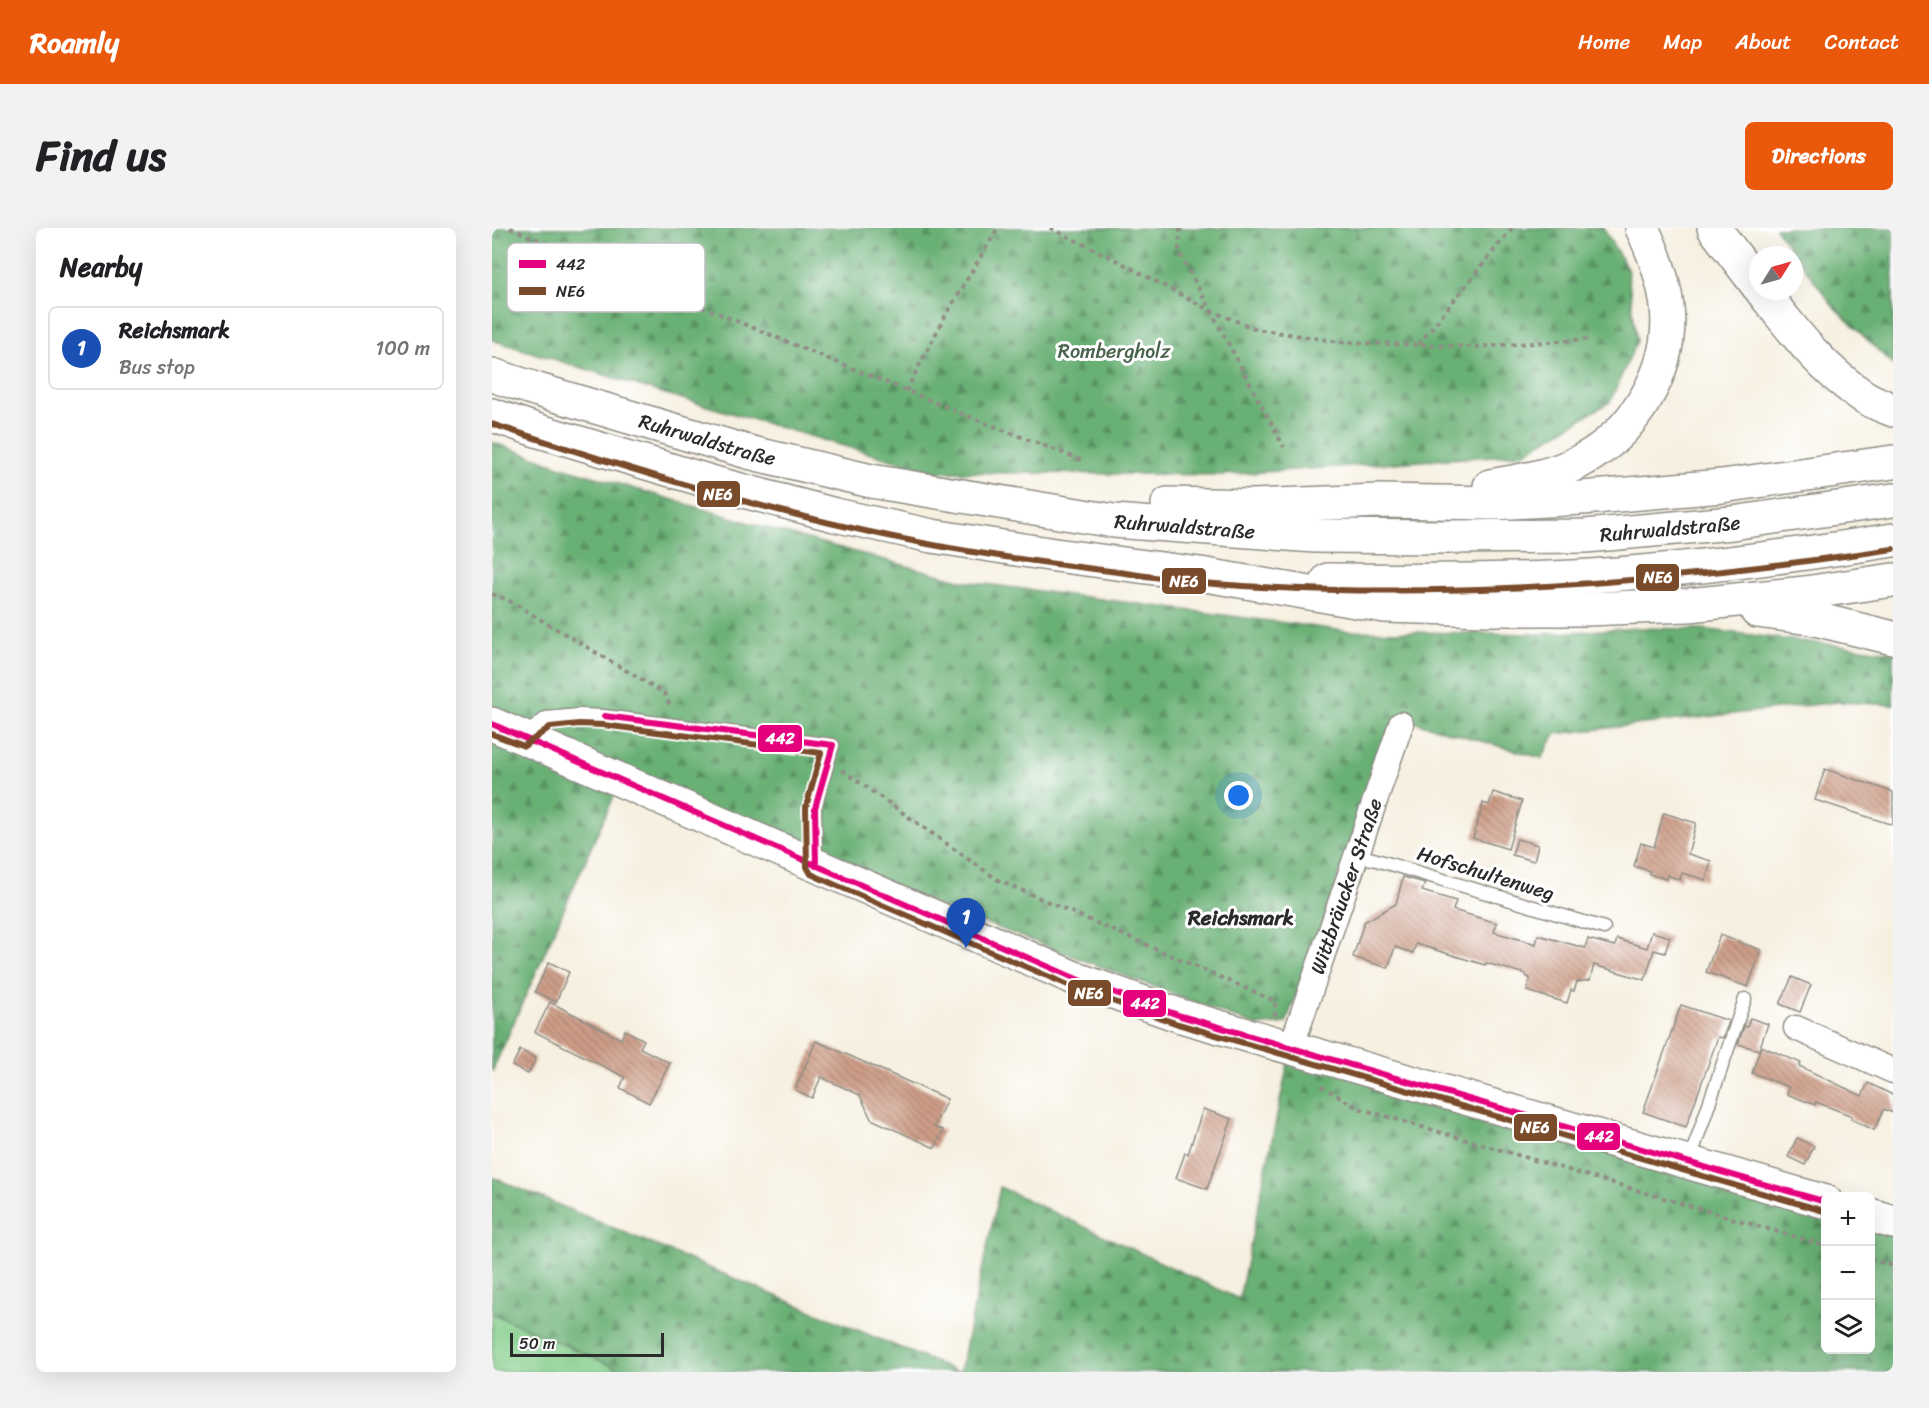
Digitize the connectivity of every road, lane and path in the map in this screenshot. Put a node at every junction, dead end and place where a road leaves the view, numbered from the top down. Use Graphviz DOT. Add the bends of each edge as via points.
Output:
graph roads {
  1 [pos="510,228"];
  2 [pos="998,228"];
  3 [pos="1050,228"];
  4 [pos="1180,228"];
  5 [pos="1512,228"];
  6 [pos="1642,228"];
  7 [pos="1714,228"];
  8 [pos="546,243"];
  9 [pos="1749,273"];
  10 [pos="1769,300"];
  11 [pos="705,308"];
  12 [pos="1209,310"];
  13 [pos="1590,339"];
  14 [pos="1419,345"];
  15 [pos="492,375"];
  16 [pos="906,391"];
  17 [pos="1893,410"];
  18 [pos="492,415"];
  19 [pos="1284,447"];
  20 [pos="1084,461"];
  21 [pos="1893,462"];
  22 [pos="1893,500"];
  23 [pos="1379,501"];
  24 [pos="1028,505"];
  25 [pos="1893,540"];
  26 [pos="1200,574"];
  27 [pos="1893,580"];
  28 [pos="492,594"];
  29 [pos="1688,605"];
  30 [pos="1893,638"];
  31 [pos="492,724"];
  32 [pos="678,724"];
  33 [pos="1401,724"];
  34 [pos="523,737"];
  35 [pos="829,760"];
  36 [pos="1356,856"];
  37 [pos="816,866"];
  38 [pos="1604,928"];
  39 [pos="1745,999"];
  40 [pos="1796,1028"];
  41 [pos="1291,1048"];
  42 [pos="1893,1071"];
  43 [pos="1315,1082"];
  44 [pos="1689,1163"];
  45 [pos="1821,1201"];
  46 [pos="1821,1245"];
  47 [pos="1875,1261"];
  48 [pos="1893,1266"];
  1 -- 8 [label="path"];
  2 -- 16 [label="path"];
  3 -- 12 [label="path"];
  4 -- 12 [label="path" via="1179,252"];
  5 -- 14 [label="path"];
  6 -- 23 [label="main road" via="1662,278 1668,308 1667,341 1646,399 1627,425 1579,462 1542,476"];
  7 -- 9 [label="main road"];
  10 -- 17 [label="main road" via="1830,371 1864,396"];
  11 -- 16 [label="path"];
  12 -- 14 [label="path" via="1256,329 1340,342"];
  12 -- 19 [label="path"];
  13 -- 14 [label="path" via="1475,347"];
  15 -- 24 [label="main road, Ruhrwaldstraße" via="748,452 871,481"];
  16 -- 20 [label="path"];
  18 -- 26 [label="main road, Ruhrwaldstraße" via="721,485 846,517 932,536"];
  21 -- 23 [label="main road" via="1722,486 1582,498 1495,503"];
  22 -- 24 [label="main road, Ruhrwaldstraße" via="1732,523 1586,536 1444,537 1315,536 1114,521"];
  23 -- 24 [label="main road" via="1252,506"];
  25 -- 26 [label="main road" via="1746,561 1591,576 1412,581"];
  26 -- 29 [label="main road" via="1385,606 1586,609"];
  27 -- 29 [label="main road"];
  28 -- 32 [label="path" via="664,693"];
  29 -- 30 [label="main road" via="1811,618"];
  31 -- 34 [label="main road"];
  32 -- 34 [label="lane" via="579,715 546,718"];
  32 -- 35 [label="lane" via="833,745"];
  33 -- 36 [label="street, Wittbräucker Straße"];
  34 -- 37 [label="main road"];
  35 -- 37 [label="lane" via="815,808"];
  35 -- 41 [label="path" via="998,880 1275,1001 1276,1026"];
  36 -- 38 [label="lane, Hofschultenweg"];
  36 -- 41 [label="street, Wittbräucker Straße"];
  37 -- 41 [label="main road" via="1079,980 1181,1016"];
  39 -- 44 [label="lane"];
  40 -- 42 [label="street"];
  41 -- 44 [label="main road"];
  43 -- 46 [label="path" via="1358,1108"];
  44 -- 45 [label="main road"];
  47 -- 48 [label="path"];
}
